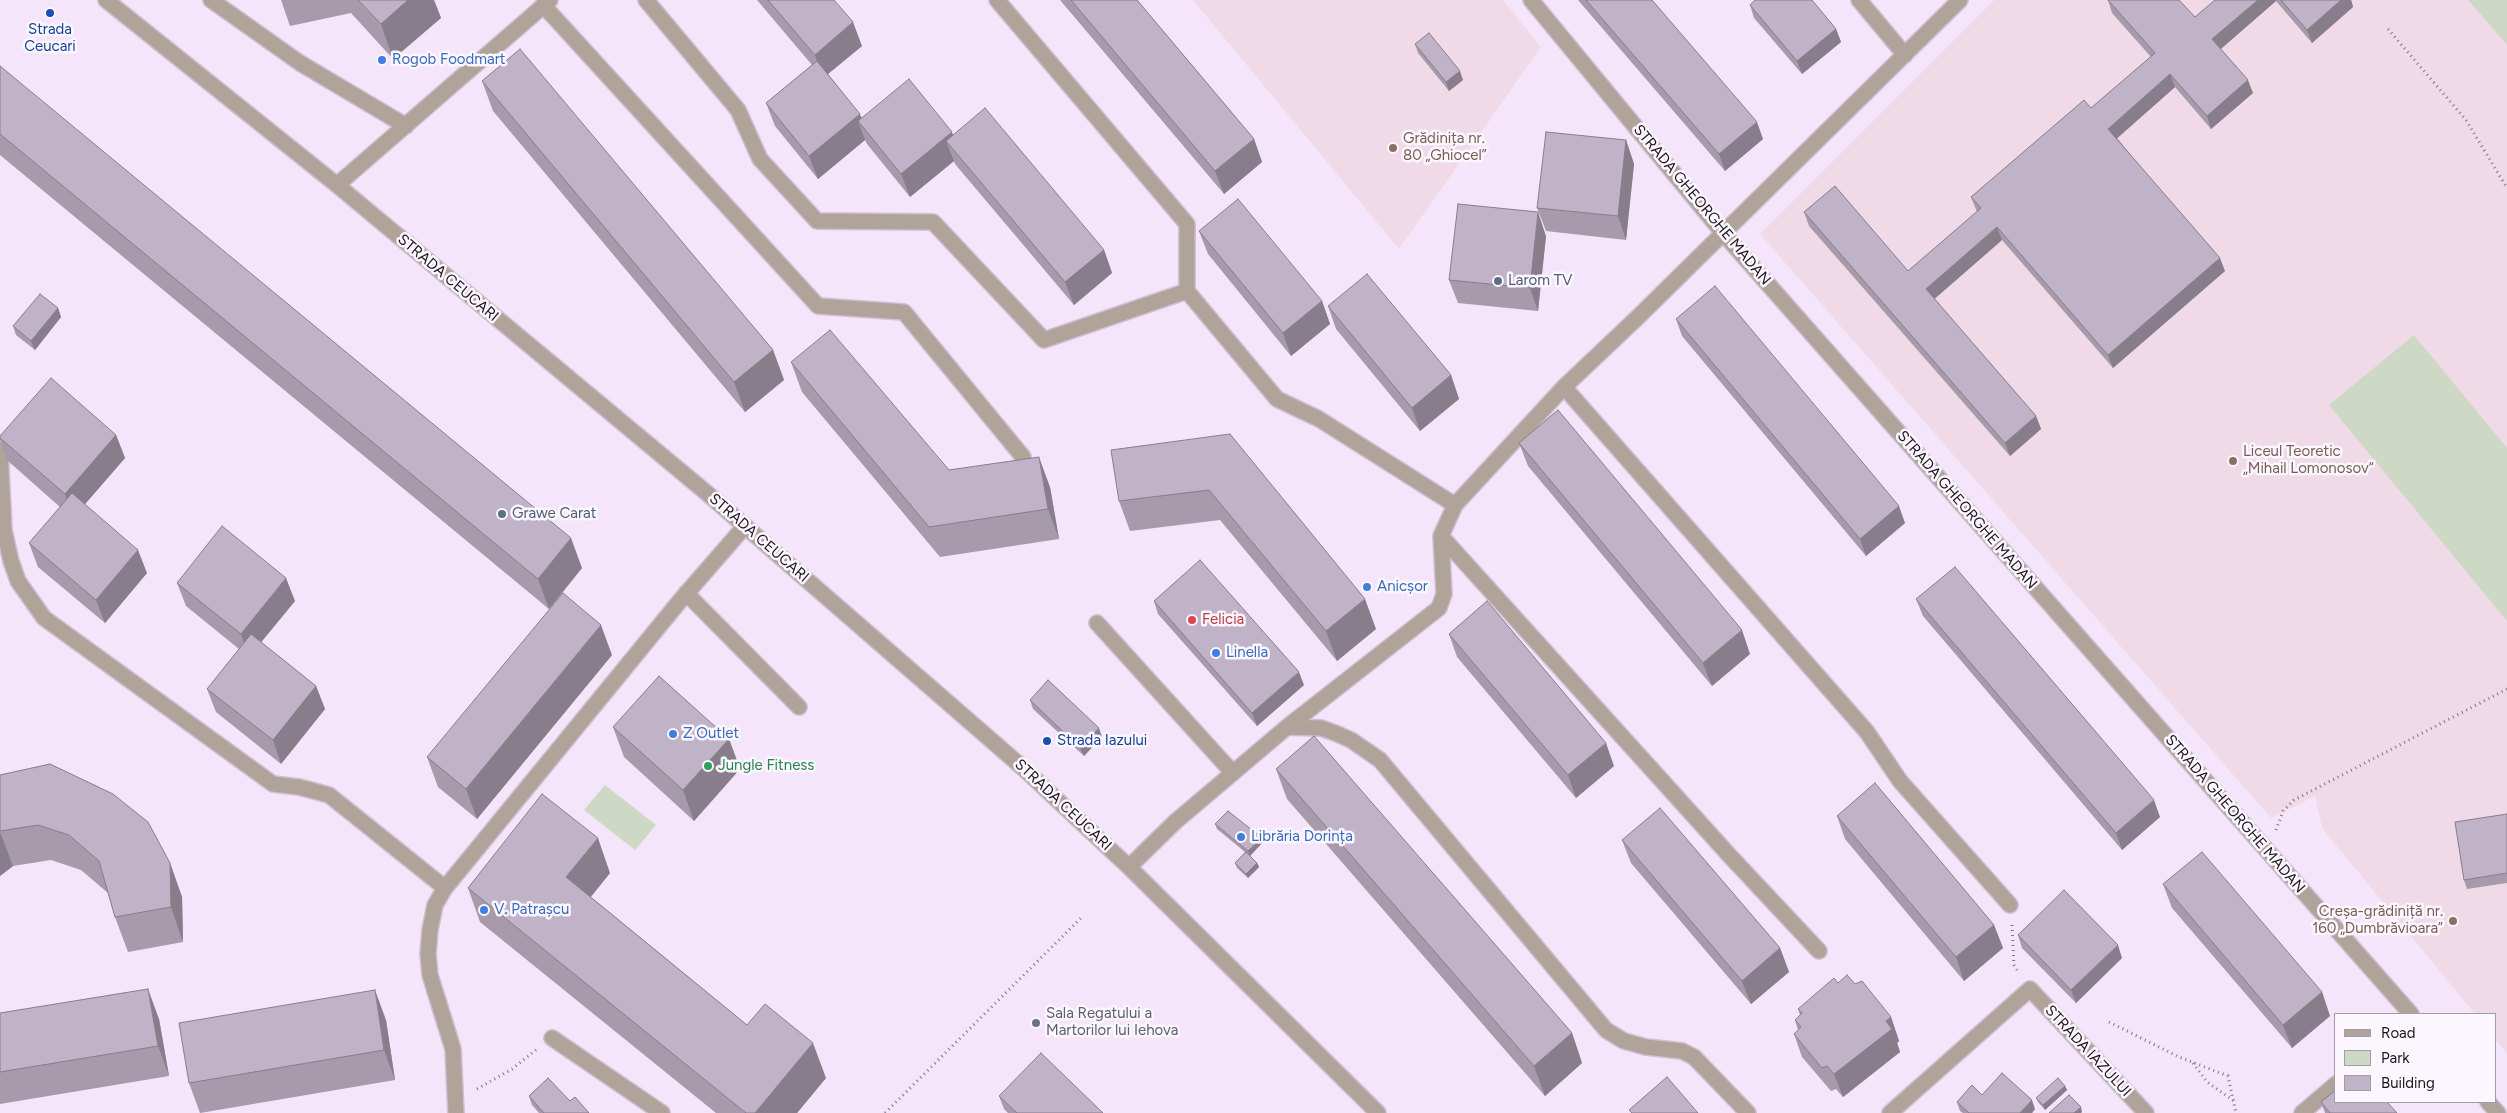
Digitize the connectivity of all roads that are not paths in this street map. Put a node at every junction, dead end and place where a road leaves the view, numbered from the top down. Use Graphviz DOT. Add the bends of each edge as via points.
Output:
graph roads {
  1 [pos="106,0"];
  2 [pos="211,0"];
  3 [pos="646,0"];
  4 [pos="996,0"];
  5 [pos="1531,0"];
  6 [pos="1859,0"];
  7 [pos="1960,0"];
  8 [pos="546,3"];
  9 [pos="1905,55"];
  10 [pos="406,126"];
  11 [pos="338,185"];
  12 [pos="1724,233"];
  13 [pos="1187,291"];
  14 [pos="1564,387"];
  15 [pos="0,450"];
  16 [pos="1023,456"];
  17 [pos="1456,505"];
  18 [pos="745,526"];
  19 [pos="1441,536"];
  20 [pos="686,593"];
  21 [pos="1097,623"];
  22 [pos="799,707"];
  23 [pos="1287,727"];
  24 [pos="1233,773"];
  25 [pos="1129,867"];
  26 [pos="445,888"];
  27 [pos="2010,905"];
  28 [pos="1819,951"];
  29 [pos="2410,1013"];
  30 [pos="552,1038"];
  31 [pos="2334,1086"];
  32 [pos="2489,1103"];
  33 [pos="456,1107"];
  34 [pos="662,1113"];
  35 [pos="1378,1113"];
  36 [pos="1748,1113"];
  37 [pos="1890,1113"];
  38 [pos="2146,1113"];
  39 [pos="2302,1113"];
  40 [pos="2498,1113"];
  1 -- 11 [label="street, STRADA CEUCARI"];
  2 -- 10 [label="street" via="300,63"];
  3 -- 13 [label="street" via="738,110 760,158 816,221 933,222 1044,340"];
  4 -- 13 [label="street" via="1187,224"];
  5 -- 12 [label="street, STRADA GHEORGHE MADAN"];
  6 -- 9 [label="street"];
  7 -- 9 [label="street"];
  8 -- 10 [label="street"];
  8 -- 16 [label="street" via="818,306 904,312"];
  9 -- 12 [label="street"];
  10 -- 11 [label="street"];
  11 -- 18 [label="street, STRADA CEUCARI"];
  12 -- 14 [label="street"];
  12 -- 29 [label="street, STRADA GHEORGHE MADAN"];
  13 -- 17 [label="street" via="1277,399 1319,419"];
  14 -- 17 [label="street"];
  14 -- 27 [label="street" via="1867,732 1900,781"];
  15 -- 26 [label="street" via="4,530 11,561 18,581 44,618 272,784 329,795"];
  17 -- 19 [label="street"];
  18 -- 20 [label="street"];
  18 -- 25 [label="street, STRADA CEUCARI" via="1022,767"];
  19 -- 23 [label="street" via="1444,594 1439,608"];
  19 -- 28 [label="street"];
  20 -- 22 [label="street"];
  20 -- 26 [label="street"];
  21 -- 24 [label="street"];
  23 -- 24 [label="street"];
  23 -- 36 [label="street" via="1335,732 1380,760 1606,1030 1624,1041 1682,1051 1694,1057"];
  24 -- 25 [label="street" via="1175,822"];
  25 -- 35 [label="street, STRADA CEUCARI"];
  26 -- 33 [label="street" via="435,905 428,954 430,975 453,1049"];
  30 -- 34 [label="street"];
  31 -- 39 [label="street"];
  32 -- 40 [label="street"];
  37 -- 38 [label="street, STRADA IAZULUI" via="2030,989"];
}
